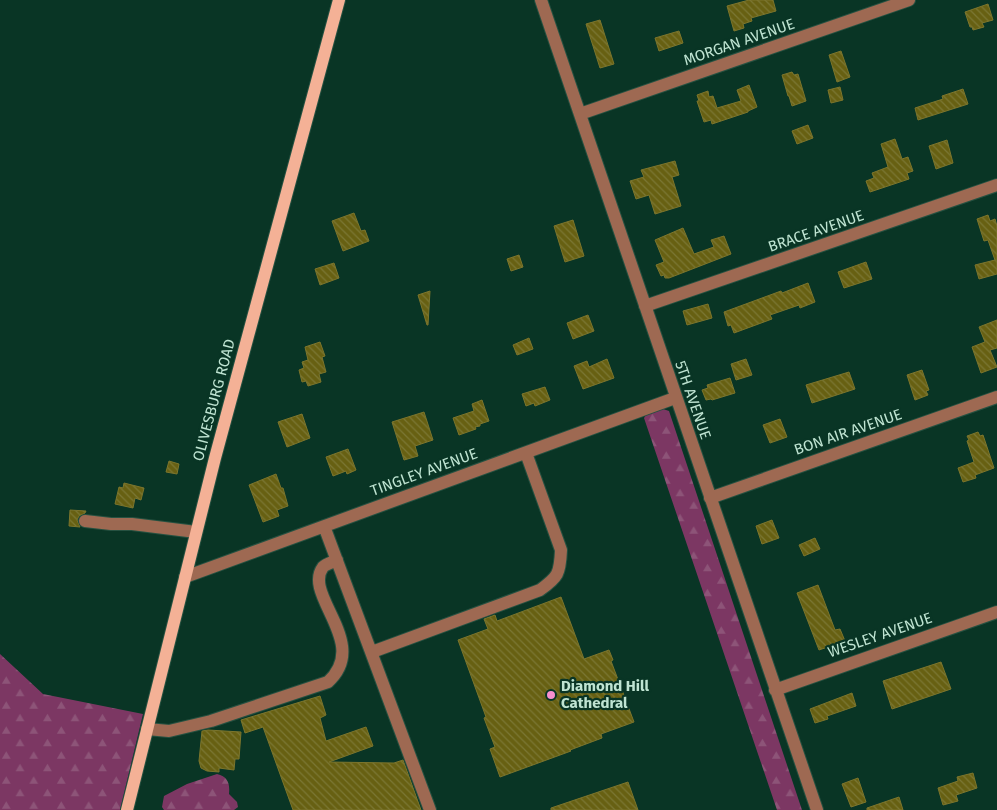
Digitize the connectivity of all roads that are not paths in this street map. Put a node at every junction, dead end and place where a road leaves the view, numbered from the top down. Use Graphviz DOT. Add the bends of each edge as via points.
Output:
graph roads {
  1 [pos="339,0"];
  2 [pos="541,0"];
  3 [pos="909,0"];
  4 [pos="580,114"];
  5 [pos="997,185"];
  6 [pos="645,306"];
  7 [pos="997,397"];
  8 [pos="675,398"];
  9 [pos="526,452"];
  10 [pos="710,498"];
  11 [pos="85,521"];
  12 [pos="324,526"];
  13 [pos="196,532"];
  14 [pos="337,560"];
  15 [pos="184,577"];
  16 [pos="997,612"];
  17 [pos="372,652"];
  18 [pos="775,690"];
  19 [pos="147,729"];
  20 [pos="127,810"];
  21 [pos="430,810"];
  22 [pos="817,810"];
  1 -- 13 [label="main road, OLIVESBURG ROAD"];
  2 -- 4 [label="street, 5TH AVENUE"];
  3 -- 4 [label="street, MORGAN AVENUE"];
  4 -- 6 [label="street, 5TH AVENUE"];
  5 -- 6 [label="street, BRACE AVENUE"];
  6 -- 8 [label="street, 5TH AVENUE"];
  7 -- 10 [label="street, BON AIR AVENUE"];
  8 -- 9 [label="street, TINGLEY AVENUE"];
  8 -- 10 [label="street, 5TH AVENUE"];
  9 -- 12 [label="street, TINGLEY AVENUE"];
  9 -- 17 [label="street" via="561,550 561,566 555,579 540,590"];
  10 -- 18 [label="street, 5TH AVENUE"];
  11 -- 13 [label="street"];
  12 -- 14 [label="street"];
  12 -- 15 [label="street, TINGLEY AVENUE"];
  13 -- 15 [label="main road, OLIVESBURG ROAD"];
  14 -- 17 [label="street"];
  14 -- 19 [label="street" via="324,566 320,574 322,593 342,649 341,665 328,682 211,721 169,731"];
  15 -- 19 [label="main road, OLIVESBURG ROAD"];
  16 -- 18 [label="street, WESLEY AVENUE"];
  17 -- 21 [label="street"];
  18 -- 22 [label="street, 5TH AVENUE"];
  19 -- 20 [label="main road, OLIVESBURG ROAD"];
}
